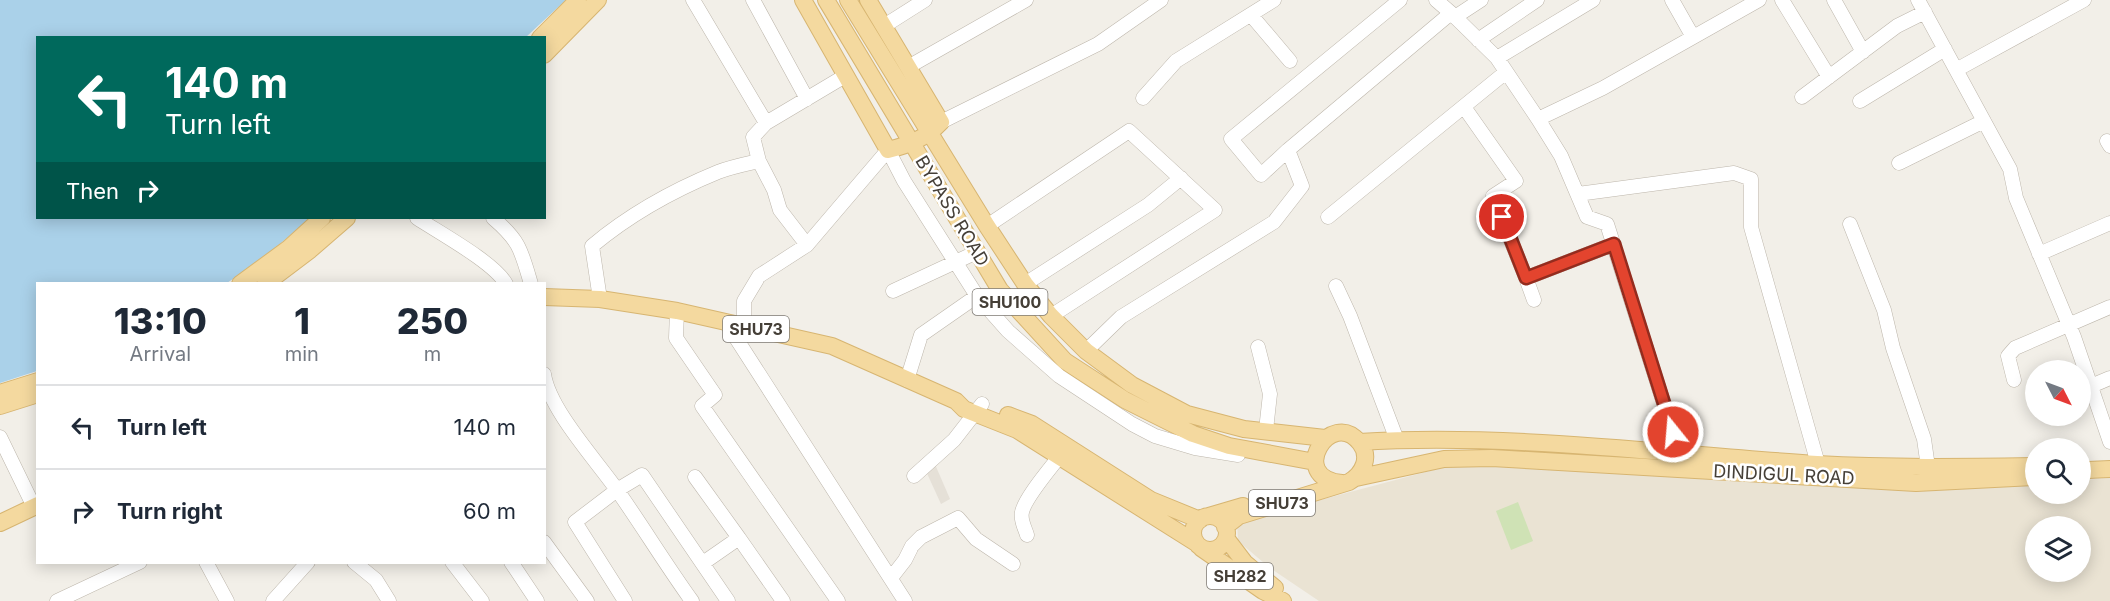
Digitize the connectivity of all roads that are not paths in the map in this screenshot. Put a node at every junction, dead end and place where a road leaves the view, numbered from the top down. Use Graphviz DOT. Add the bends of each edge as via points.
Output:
graph roads {
  1 [pos="578,0"];
  2 [pos="598,0"];
  3 [pos="693,0"];
  4 [pos="753,0"];
  5 [pos="803,0"];
  6 [pos="826,0"];
  7 [pos="848,0"];
  8 [pos="868,0"];
  9 [pos="925,0"];
  10 [pos="1026,0"];
  11 [pos="1161,0"];
  12 [pos="1274,0"];
  13 [pos="1400,0"];
  14 [pos="1436,0"];
  15 [pos="1481,0"];
  16 [pos="1537,0"];
  17 [pos="1593,0"];
  18 [pos="1672,0"];
  19 [pos="1759,0"];
  20 [pos="1782,0"];
  21 [pos="1834,0"];
  22 [pos="2084,0"];
  23 [pos="1921,6"];
  24 [pos="1251,15"];
  25 [pos="1453,15"];
  26 [pos="884,26"];
  27 [pos="542,36"];
  28 [pos="1693,37"];
  29 [pos="1478,40"];
  30 [pos="1945,49"];
  31 [pos="1863,52"];
  32 [pos="546,53"];
  33 [pos="1497,58"];
  34 [pos="1290,62"];
  35 [pos="908,67"];
  36 [pos="1956,70"];
  37 [pos="1506,72"];
  38 [pos="845,76"];
  39 [pos="1829,77"];
  40 [pos="1802,97"];
  41 [pos="1143,98"];
  42 [pos="807,99"];
  43 [pos="1860,100"];
  44 [pos="1464,106"];
  45 [pos="1539,119"];
  46 [pos="1984,121"];
  47 [pos="766,123"];
  48 [pos="936,128"];
  49 [pos="911,144"];
  50 [pos="888,150"];
  51 [pos="1288,150"];
  52 [pos="759,160"];
  53 [pos="1899,163"];
  54 [pos="1181,178"];
  55 [pos="1578,194"];
  56 [pos="1328,217"];
  57 [pos="321,219"];
  58 [pos="346,219"];
  59 [pos="419,219"];
  60 [pos="494,219"];
  61 [pos="2110,223"];
  62 [pos="1850,224"];
  63 [pos="987,226"];
  64 [pos="1614,244"];
  65 [pos="807,245"];
  66 [pos="977,252"];
  67 [pos="2039,254"];
  68 [pos="955,262"];
  69 [pos="1526,278"];
  70 [pos="243,282"];
  71 [pos="268,282"];
  72 [pos="505,282"];
  73 [pos="530,282"];
  74 [pos="1025,284"];
  75 [pos="1336,285"];
  76 [pos="892,291"];
  77 [pos="977,296"];
  78 [pos="546,297"];
  79 [pos="600,299"];
  80 [pos="1534,300"];
  81 [pos="2110,307"];
  82 [pos="677,311"];
  83 [pos="1051,316"];
  84 [pos="725,321"];
  85 [pos="2069,324"];
  86 [pos="744,327"];
  87 [pos="1258,347"];
  88 [pos="1086,351"];
  89 [pos="2082,360"];
  90 [pos="2110,378"];
  91 [pos="907,380"];
  92 [pos="2014,380"];
  93 [pos="36,382"];
  94 [pos="546,384"];
  95 [pos="2091,386"];
  96 [pos="0,393"];
  97 [pos="36,395"];
  98 [pos="0,406"];
  99 [pos="978,408"];
  100 [pos="1266,430"];
  101 [pos="0,438"];
  102 [pos="1326,438"];
  103 [pos="2109,438"];
  104 [pos="1397,440"];
  105 [pos="1359,442"];
  106 [pos="1679,453"];
  107 [pos="1280,455"];
  108 [pos="1059,457"];
  109 [pos="1818,464"];
  110 [pos="1316,465"];
  111 [pos="2025,466"];
  112 [pos="1928,467"];
  113 [pos="1685,469"];
  114 [pos="2110,469"];
  115 [pos="2091,470"];
  116 [pos="914,476"];
  117 [pos="695,477"];
  118 [pos="2025,478"];
  119 [pos="1349,481"];
  120 [pos="617,490"];
  121 [pos="36,506"];
  122 [pos="1204,518"];
  123 [pos="0,523"];
  124 [pos="1226,532"];
  125 [pos="1027,535"];
  126 [pos="739,538"];
  127 [pos="546,545"];
  128 [pos="1197,545"];
  129 [pos="703,563"];
  130 [pos="136,564"];
  131 [pos="207,564"];
  132 [pos="306,564"];
  133 [pos="356,564"];
  134 [pos="454,564"];
  135 [pos="512,564"];
  136 [pos="1012,564"];
  137 [pos="891,578"];
  138 [pos="57,601"];
  139 [pos="227,601"];
  140 [pos="273,601"];
  141 [pos="389,601"];
  142 [pos="482,601"];
  143 [pos="537,601"];
  144 [pos="587,601"];
  145 [pos="626,601"];
  146 [pos="692,601"];
  147 [pos="728,601"];
  148 [pos="783,601"];
  149 [pos="838,601"];
  150 [pos="905,601"];
  151 [pos="1284,601"];
  152 [pos="1289,601"];
  1 -- 27 [label="main road"];
  2 -- 32 [label="main road"];
  3 -- 47 [label="street"];
  4 -- 42 [label="street"];
  5 -- 38 [label="main road"];
  6 -- 49 [label="main road, BYPASS ROAD / SHU100"];
  7 -- 48 [label="main road, BYPASS ROAD / SHU100"];
  8 -- 26 [label="main road"];
  9 -- 26 [label="street"];
  10 -- 35 [label="street"];
  11 -- 48 [label="street" via="1098,44"];
  12 -- 24 [label="street"];
  13 -- 51 [label="street" via="1232,140 1261,175"];
  14 -- 25 [label="street"];
  15 -- 25 [label="street"];
  16 -- 29 [label="street"];
  17 -- 33 [label="street"];
  18 -- 28 [label="street"];
  19 -- 28 [label="street"];
  20 -- 39 [label="street"];
  21 -- 31 [label="street"];
  22 -- 36 [label="street"];
  23 -- 30 [label="street"];
  23 -- 31 [label="street"];
  24 -- 34 [label="street"];
  24 -- 41 [label="street" via="1176,61"];
  25 -- 29 [label="street"];
  25 -- 51 [label="street"];
  26 -- 35 [label="main road"];
  28 -- 45 [label="street"];
  29 -- 33 [label="street"];
  30 -- 36 [label="street"];
  30 -- 43 [label="street"];
  31 -- 39 [label="street"];
  33 -- 37 [label="street"];
  35 -- 48 [label="main road"];
  36 -- 46 [label="street"];
  37 -- 44 [label="street"];
  37 -- 45 [label="street"];
  38 -- 42 [label="street"];
  38 -- 50 [label="main road"];
  39 -- 40 [label="street"];
  42 -- 47 [label="street"];
  44 -- 56 [label="street"];
  44 -- 69 [label="street" via="1516,181 1493,196"];
  45 -- 55 [label="street"];
  46 -- 53 [label="street"];
  46 -- 67 [label="street" via="2010,169 2016,198"];
  47 -- 52 [label="street" via="753,137"];
  48 -- 49 [label="main road"];
  48 -- 63 [label="main road, BYPASS ROAD / SHU100"];
  49 -- 50 [label="main road"];
  49 -- 66 [label="main road, BYPASS ROAD / SHU100"];
  50 -- 65 [label="street"];
  50 -- 68 [label="street"];
  51 -- 88 [label="street" via="1302,186 1274,222 1121,318"];
  52 -- 65 [label="street" via="780,210"];
  52 -- 79 [label="street" via="720,171 666,198 614,228 592,246"];
  54 -- 63 [label="street" via="1129,130"];
  54 -- 74 [label="street"];
  54 -- 83 [label="street" via="1215,210"];
  55 -- 64 [label="street" via="1587,217 1607,224"];
  55 -- 109 [label="street" via="1734,173 1751,179 1751,227"];
  57 -- 70 [label="main road"];
  58 -- 71 [label="main road"];
  59 -- 72 [label="street" via="487,264"];
  60 -- 73 [label="street" via="513,235"];
  61 -- 67 [label="street"];
  62 -- 112 [label="street" via="1884,310 1924,439"];
  63 -- 74 [label="main road, BYPASS ROAD / SHU100"];
  64 -- 69 [label="street"];
  64 -- 106 [label="street"];
  65 -- 86 [label="street" via="759,276 744,301"];
  66 -- 68 [label="street"];
  66 -- 107 [label="main road, BYPASS ROAD / SHU100" via="1000,290 1065,361 1125,399 1193,434 1229,446"];
  67 -- 85 [label="street"];
  68 -- 76 [label="street"];
  68 -- 77 [label="street"];
  69 -- 80 [label="street"];
  74 -- 83 [label="main road, BYPASS ROAD / SHU100"];
  75 -- 104 [label="street"];
  77 -- 91 [label="street" via="921,335"];
  77 -- 107 [label="street" via="1008,331 1059,376 1132,424 1155,436 1195,448 1276,460"];
  78 -- 79 [label="main road, SHU73"];
  79 -- 82 [label="main road, SHU73"];
  81 -- 85 [label="street"];
  82 -- 84 [label="main road, SHU73"];
  82 -- 149 [label="street" via="676,338 715,395 702,406"];
  83 -- 88 [label="main road, BYPASS ROAD / SHU100"];
  84 -- 86 [label="main road, SHU73"];
  84 -- 137 [label="street"];
  85 -- 89 [label="street"];
  85 -- 92 [label="street" via="2011,352 2008,356"];
  86 -- 91 [label="main road, SHU73" via="832,346"];
  87 -- 100 [label="street" via="1270,394"];
  88 -- 100 [label="main road, BYPASS ROAD / SHU100" via="1132,385 1187,414 1244,429"];
  90 -- 95 [label="street"];
  91 -- 99 [label="main road, SHU73" via="956,401 964,409"];
  93 -- 96 [label="main road"];
  94 -- 120 [label="street" via="555,405"];
  95 -- 103 [label="street"];
  97 -- 98 [label="main road"];
  99 -- 108 [label="main road, SHU73"];
  99 -- 116 [label="street" via="954,440"];
  99 -- 122 [label="main road, SHU73" via="1032,424 1151,500"];
  100 -- 102 [label="main road, BYPASS ROAD / SHU100"];
  101 -- 121 [label="street"];
  102 -- 105 [label="main road, SHU100" via="1339,433"];
  102 -- 110 [label="main road" via="1317,448"];
  104 -- 105 [label="main road, DINDIGUL ROAD / SHU100"];
  104 -- 106 [label="main road, DINDIGUL ROAD / SHU100" via="1490,440"];
  105 -- 119 [label="main road" via="1364,465"];
  106 -- 109 [label="main road, DINDIGUL ROAD / SHU100"];
  106 -- 113 [label="street"];
  107 -- 110 [label="main road, BYPASS ROAD / SHU100"];
  108 -- 125 [label="street" via="1022,513"];
  108 -- 128 [label="main road, SHU73"];
  109 -- 112 [label="main road, DINDIGUL ROAD / SHU100"];
  110 -- 119 [label="main road, SHU100" via="1326,480"];
  110 -- 122 [label="main road, SHU73" via="1310,480 1302,486"];
  111 -- 112 [label="main road, DINDIGUL ROAD / SHU100"];
  113 -- 118 [label="main road, DINDIGUL ROAD" via="1916,483"];
  113 -- 119 [label="main road, DINDIGUL ROAD" via="1444,459"];
  114 -- 115 [label="main road"];
  117 -- 126 [label="street"];
  119 -- 124 [label="main road, SHU73" via="1239,516"];
  120 -- 129 [label="street" via="642,475"];
  120 -- 145 [label="street" via="574,522"];
  120 -- 146 [label="street"];
  121 -- 123 [label="main road"];
  122 -- 124 [label="main road, SHU73" via="1219,519"];
  122 -- 128 [label="main road" via="1194,528"];
  124 -- 128 [label="main road, SHU73" via="1217,548 1208,550"];
  124 -- 152 [label="main road, SH282" via="1245,563"];
  126 -- 129 [label="street"];
  126 -- 148 [label="street"];
  127 -- 144 [label="street"];
  128 -- 151 [label="main road, SH282"];
  129 -- 147 [label="street"];
  130 -- 138 [label="street"];
  131 -- 139 [label="street"];
  132 -- 140 [label="street"];
  133 -- 141 [label="street" via="375,580"];
  134 -- 142 [label="street"];
  135 -- 143 [label="street"];
  136 -- 137 [label="street" via="976,539 958,518 921,537"];
  137 -- 150 [label="street"];
}
